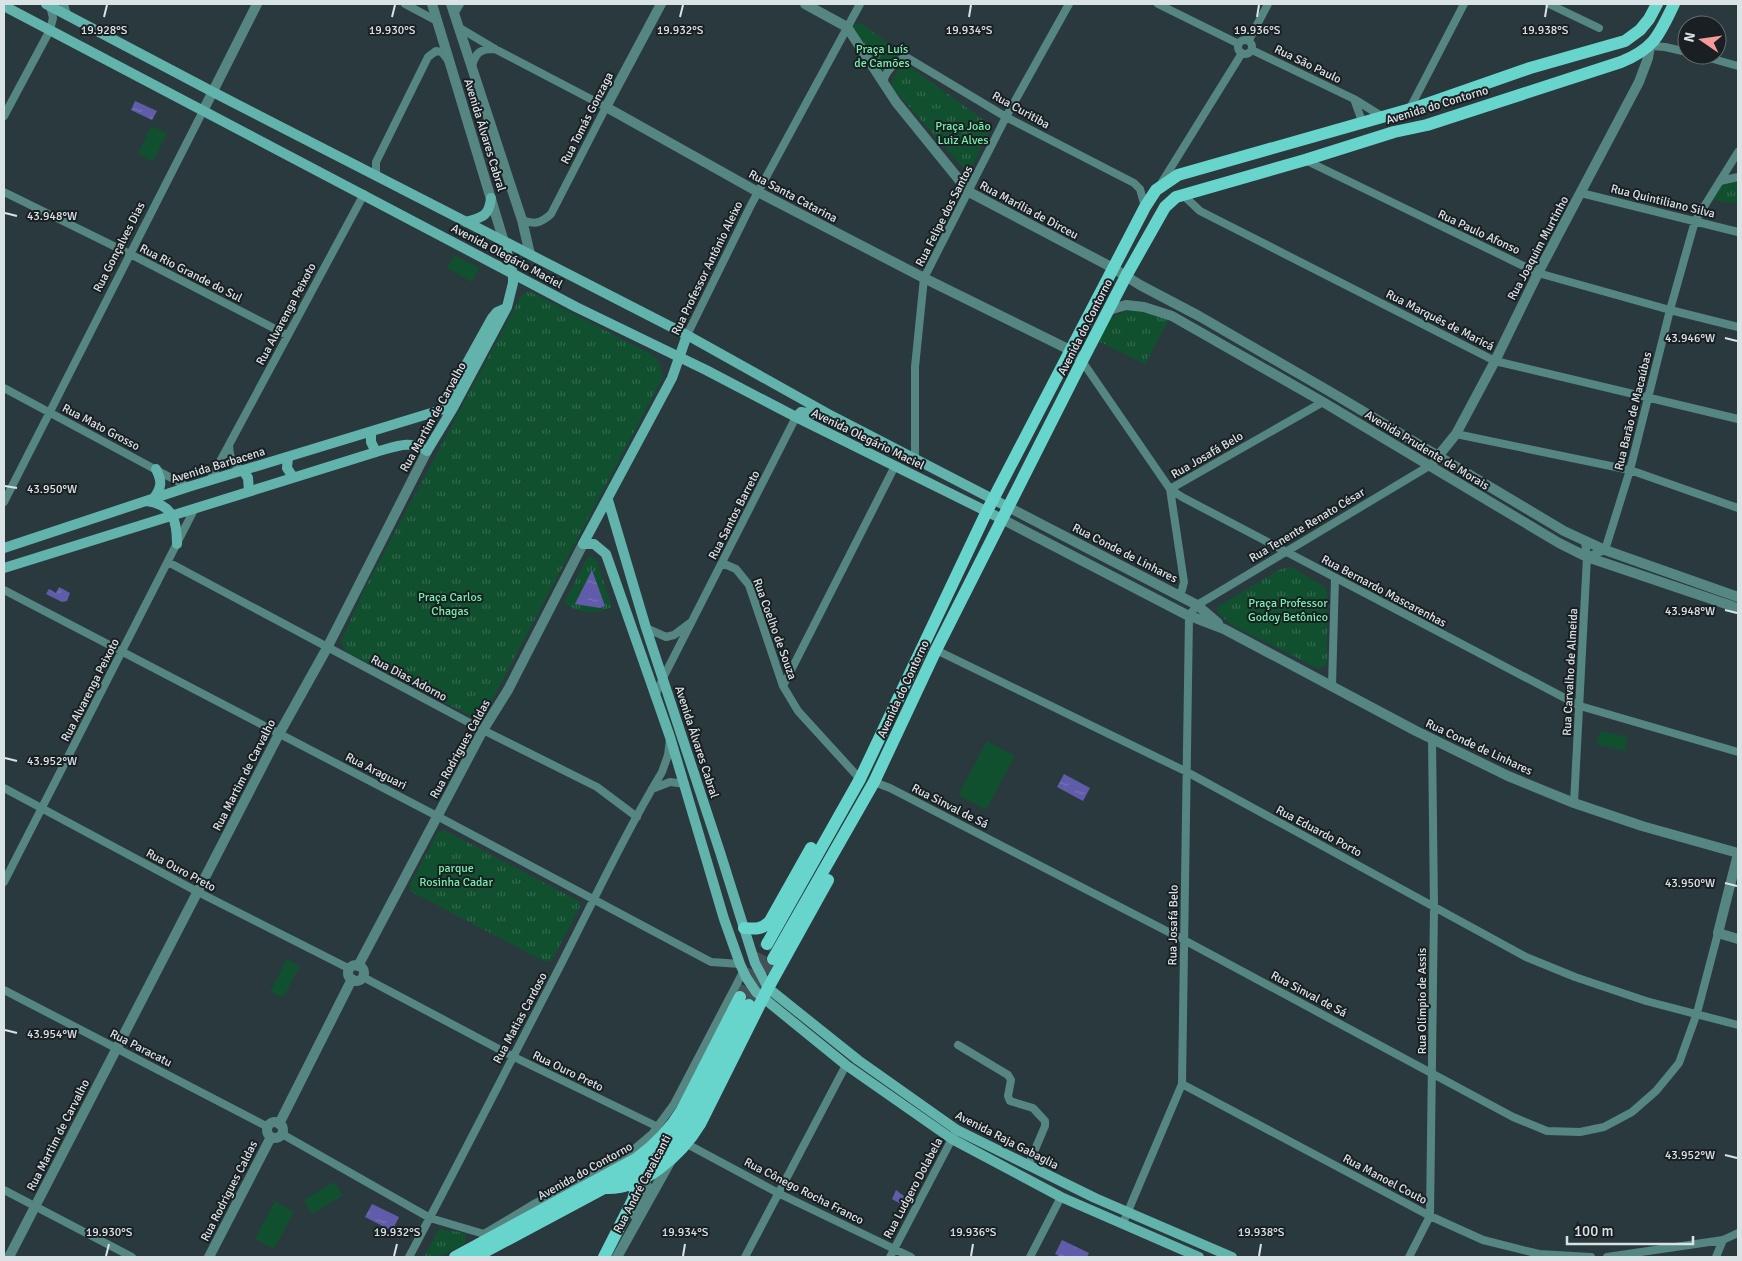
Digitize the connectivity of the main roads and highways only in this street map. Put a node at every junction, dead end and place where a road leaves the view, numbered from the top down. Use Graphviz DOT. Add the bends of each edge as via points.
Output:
graph roads {
  1 [pos="50,4"];
  2 [pos="1657,4"];
  3 [pos="1674,4"];
  4 [pos="4,6"];
  5 [pos="1649,19"];
  6 [pos="1650,46"];
  7 [pos="491,198"];
  8 [pos="466,222"];
  9 [pos="504,242"];
  10 [pos="513,274"];
  11 [pos="507,307"];
  12 [pos="687,335"];
  13 [pos="680,358"];
  14 [pos="441,410"];
  15 [pos="832,416"];
  16 [pos="796,417"];
  17 [pos="371,432"];
  18 [pos="359,435"];
  19 [pos="376,452"];
  20 [pos="365,455"];
  21 [pos="288,457"];
  22 [pos="156,469"];
  23 [pos="243,470"];
  24 [pos="293,477"];
  25 [pos="249,491"];
  26 [pos="150,499"];
  27 [pos="608,500"];
  28 [pos="993,500"];
  29 [pos="1008,507"];
  30 [pos="986,511"];
  31 [pos="172,515"];
  32 [pos="1002,519"];
  33 [pos="177,544"];
  34 [pos="582,544"];
  35 [pos="4,548"];
  36 [pos="4,568"];
  37 [pos="860,779"];
  38 [pos="874,782"];
  39 [pos="685,784"];
  40 [pos="720,852"];
  41 [pos="744,928"];
  42 [pos="767,944"];
  43 [pos="773,959"];
  44 [pos="766,994"];
  45 [pos="633,1183"];
  46 [pos="605,1188"];
  47 [pos="1062,1197"];
  48 [pos="1095,1198"];
  49 [pos="455,1257"];
  50 [pos="475,1257"];
  51 [pos="604,1257"];
  52 [pos="1199,1257"];
  53 [pos="1232,1257"];
  1 -- 8 [label="main road, Avenida Olegário Maciel"];
  2 -- 5 [label="main road, Avenida do Contorno"];
  3 -- 6 [label="main road, Avenida do Contorno"];
  4 -- 10 [label="main road, Avenida Olegário Maciel"];
  5 -- 6 [label="main road"];
  5 -- 28 [label="main road, Avenida do Contorno" via="1626,41 1530,68 1383,118 1178,176 1160,186 1145,207"];
  6 -- 29 [label="main road, Avenida do Contorno" via="1636,56 1427,125 1176,197 1166,207 1126,276"];
  7 -- 8 [label="main road" via="486,214"];
  8 -- 9 [label="main road, Avenida Olegário Maciel"];
  9 -- 10 [label="main road, Avenida Álvares Cabral"];
  9 -- 12 [label="main road, Avenida Olegário Maciel"];
  10 -- 11 [label="main road, Rua Martim de Carvalho"];
  10 -- 13 [label="main road, Avenida Olegário Maciel"];
  11 -- 14 [label="main road, Rua Martim de Carvalho" via="492,318"];
  11 -- 19 [label="main road, Rua Martim de Carvalho" via="427,451 408,444"];
  12 -- 13 [label="main road, Rua Professor Antônio Aleixo"];
  12 -- 15 [label="main road, Avenida Olegário Maciel"];
  13 -- 16 [label="main road, Avenida Olegário Maciel"];
  13 -- 27 [label="main road, Rua Professor Antônio Aleixo"];
  14 -- 17 [label="main road, Avenida Barbacena"];
  15 -- 16 [label="main road" via="803,412"];
  15 -- 28 [label="main road, Avenida Olegário Maciel"];
  16 -- 30 [label="main road, Avenida Olegário Maciel"];
  17 -- 18 [label="main road, Avenida Barbacena"];
  17 -- 19 [label="main road"];
  18 -- 20 [label="main road" via="366,444"];
  18 -- 21 [label="main road, Avenida Barbacena"];
  19 -- 20 [label="main road"];
  20 -- 24 [label="main road"];
  21 -- 23 [label="main road, Avenida Barbacena"];
  21 -- 24 [label="main road" via="287,468"];
  22 -- 26 [label="main road" via="161,485"];
  23 -- 25 [label="main road" via="248,478"];
  23 -- 26 [label="main road, Avenida Barbacena"];
  24 -- 25 [label="main road"];
  25 -- 31 [label="main road"];
  26 -- 31 [label="main road" via="164,505"];
  26 -- 35 [label="main road, Avenida Barbacena"];
  27 -- 34 [label="main road, Rua Professor Antônio Aleixo"];
  27 -- 40 [label="main road, Avenida Álvares Cabral" via="646,628"];
  28 -- 29 [label="main road, Avenida Olegário Maciel"];
  28 -- 30 [label="main road, Avenida do Contorno"];
  29 -- 32 [label="main road, Avenida do Contorno"];
  30 -- 32 [label="main road, Avenida Olegário Maciel"];
  30 -- 37 [label="main road, Avenida do Contorno"];
  31 -- 33 [label="main road" via="177,529"];
  31 -- 36 [label="main road"];
  32 -- 38 [label="main road, Avenida do Contorno"];
  34 -- 39 [label="main road, Avenida Álvares Cabral" via="594,544 606,554"];
  37 -- 41 [label="main road" via="822,830 770,921 758,929"];
  37 -- 42 [label="main road, Avenida do Contorno"];
  38 -- 43 [label="main road, Avenida do Contorno"];
  38 -- 44 [label="main road" via="858,824"];
  39 -- 40 [label="main road" via="696,800 711,843"];
  39 -- 44 [label="main road, Avenida Álvares Cabral" via="741,968 751,985"];
  40 -- 41 [label="main road, Avenida Álvares Cabral"];
  41 -- 44 [label="main road, Avenida Álvares Cabral"];
  44 -- 45 [label="main road" via="687,1144 658,1169"];
  44 -- 47 [label="main road, Avenida Raja Gabaglia" via="846,1065 952,1140"];
  44 -- 48 [label="main road, Avenida Raja Gabaglia" via="957,1130"];
  45 -- 46 [label="main road" via="621,1188"];
  45 -- 51 [label="main road" via="636,1189 633,1200"];
  46 -- 49 [label="main road, Avenida do Contorno" via="657,1158 688,1123 745,1001 662,1138 636,1159"];
  46 -- 50 [label="main road, Avenida do Contorno"];
  47 -- 48 [label="main road" via="1071,1192"];
  47 -- 52 [label="main road, Avenida Raja Gabaglia"];
  48 -- 53 [label="main road, Avenida Raja Gabaglia"];
}
